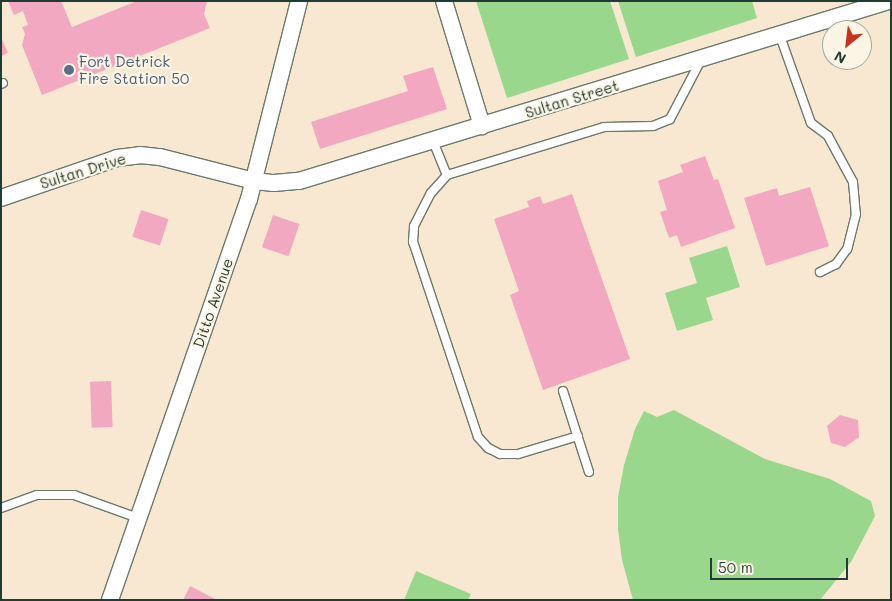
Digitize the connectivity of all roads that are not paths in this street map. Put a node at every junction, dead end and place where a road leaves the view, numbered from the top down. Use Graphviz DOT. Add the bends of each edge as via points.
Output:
graph roads {
  1 [pos="299,1"];
  2 [pos="444,1"];
  3 [pos="889,1"];
  4 [pos="780,36"];
  5 [pos="702,58"];
  6 [pos="482,126"];
  7 [pos="433,141"];
  8 [pos="447,175"];
  9 [pos="254,181"];
  10 [pos="1,198"];
  11 [pos="820,272"];
  12 [pos="563,391"];
  13 [pos="578,436"];
  14 [pos="589,472"];
  15 [pos="1,508"];
  16 [pos="138,518"];
  17 [pos="110,600"];
  1 -- 9 [label="street, Ditto Avenue"];
  2 -- 6 [label="street"];
  3 -- 4 [label="street, Sultan Street"];
  4 -- 5 [label="street, Sultan Street"];
  4 -- 11 [label="lane" via="811,124 828,136 853,182 856,214 847,250 836,264"];
  5 -- 6 [label="street, Sultan Street"];
  5 -- 8 [label="lane" via="670,120 653,126 604,127"];
  6 -- 7 [label="street, Sultan Street"];
  7 -- 8 [label="lane"];
  7 -- 9 [label="street, Sultan Street" via="298,182 274,184"];
  8 -- 13 [label="lane" via="431,193 414,226 413,242 478,436 488,448 500,454 518,454"];
  9 -- 10 [label="street, Sultan Drive" via="140,155 117,158"];
  9 -- 16 [label="street, Ditto Avenue"];
  12 -- 13 [label="lane"];
  13 -- 14 [label="lane"];
  15 -- 16 [label="lane" via="37,496 74,495"];
  16 -- 17 [label="street, Ditto Avenue"];
}
